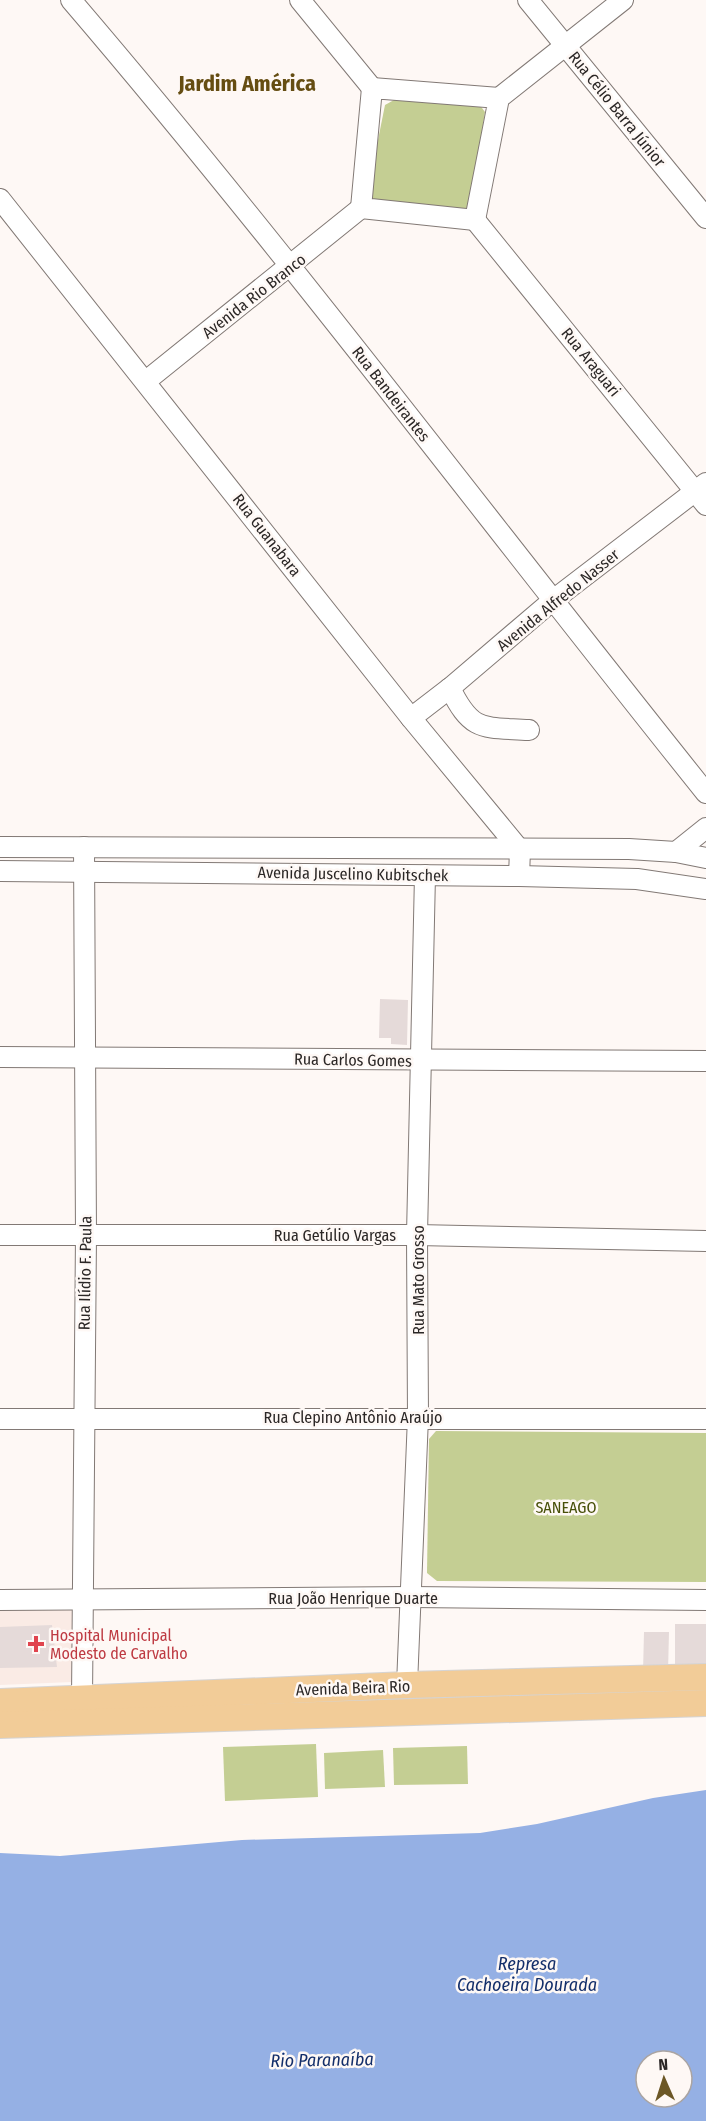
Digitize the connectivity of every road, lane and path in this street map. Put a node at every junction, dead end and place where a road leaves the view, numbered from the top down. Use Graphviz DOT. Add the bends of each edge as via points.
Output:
graph roads {
  1 [pos="71,0"];
  2 [pos="300,0"];
  3 [pos="528,0"];
  4 [pos="623,0"];
  5 [pos="565,46"];
  6 [pos="372,88"];
  7 [pos="499,98"];
  8 [pos="0,200"];
  9 [pos="361,208"];
  10 [pos="706,218"];
  11 [pos="476,220"];
  12 [pos="292,267"];
  13 [pos="146,381"];
  14 [pos="702,493"];
  15 [pos="552,601"];
  16 [pos="450,688"];
  17 [pos="411,717"];
  18 [pos="529,730"];
  19 [pos="706,792"];
  20 [pos="706,828"];
  21 [pos="0,847"];
  22 [pos="84,847"];
  23 [pos="341,849"];
  24 [pos="520,850"];
  25 [pos="676,852"];
  26 [pos="706,858"];
  27 [pos="0,871"];
  28 [pos="84,872"];
  29 [pos="340,874"];
  30 [pos="425,875"];
  31 [pos="519,876"];
  32 [pos="706,889"];
  33 [pos="86,1056"];
  34 [pos="0,1057"];
  35 [pos="421,1061"];
  36 [pos="706,1061"];
  37 [pos="0,1235"];
  38 [pos="86,1235"];
  39 [pos="417,1235"];
  40 [pos="706,1240"];
  41 [pos="418,1417"];
  42 [pos="0,1419"];
  43 [pos="706,1419"];
  44 [pos="83,1420"];
  45 [pos="412,1597"];
  46 [pos="0,1600"];
  47 [pos="706,1600"];
  48 [pos="80,1601"];
  49 [pos="706,1677"];
  50 [pos="407,1685"];
  51 [pos="82,1699"];
  52 [pos="0,1702"];
  53 [pos="706,1704"];
  54 [pos="0,1725"];
  1 -- 12 [label="street, Rua Bandeirantes"];
  2 -- 6 [label="street"];
  3 -- 5 [label="street, Rua Célio Barra Júnior"];
  4 -- 5 [label="street"];
  5 -- 7 [label="street"];
  5 -- 10 [label="street, Rua Célio Barra Júnior"];
  6 -- 7 [label="street"];
  6 -- 9 [label="street"];
  7 -- 11 [label="street"];
  8 -- 13 [label="street, Rua Guanabara"];
  9 -- 11 [label="street"];
  9 -- 12 [label="street, Avenida Rio Branco"];
  11 -- 14 [label="street, Rua Araguari"];
  12 -- 13 [label="street, Avenida Rio Branco"];
  12 -- 15 [label="street, Rua Bandeirantes"];
  13 -- 17 [label="street, Rua Guanabara"];
  14 -- 15 [label="street, Avenida Alfredo Nasser"];
  15 -- 16 [label="street, Avenida Alfredo Nasser"];
  15 -- 19 [label="street, Rua Bandeirantes"];
  16 -- 17 [label="street, Avenida Alfredo Nasser"];
  16 -- 18 [label="street" via="464,714 481,726"];
  17 -- 24 [label="street, Rua Guanabara"];
  20 -- 25 [label="street"];
  21 -- 22 [label="street, Avenida Juscelino Kubitschek"];
  22 -- 23 [label="street, Avenida Juscelino Kubitschek"];
  22 -- 28 [label="street, Rua Ilídio F. Paula"];
  23 -- 24 [label="street, Avenida Juscelino Kubitschek"];
  23 -- 29 [label="street"];
  24 -- 25 [label="street, Avenida Juscelino Kubitschek"];
  24 -- 31 [label="street"];
  25 -- 26 [label="street, Avenida Juscelino Kubitschek"];
  27 -- 28 [label="street, Avenida Juscelino Kubitschek"];
  28 -- 29 [label="street, Avenida Juscelino Kubitschek"];
  28 -- 33 [label="street, Rua Ilídio F. Paula"];
  29 -- 30 [label="street, Avenida Juscelino Kubitschek"];
  30 -- 31 [label="street, Avenida Juscelino Kubitschek"];
  30 -- 35 [label="street, Rua Mato Grosso"];
  31 -- 32 [label="street, Avenida Juscelino Kubitschek" via="637,879"];
  33 -- 34 [label="street, Rua Carlos Gomes"];
  33 -- 35 [label="street, Rua Carlos Gomes"];
  33 -- 38 [label="street, Rua Ilídio F. Paula"];
  35 -- 36 [label="street, Rua Carlos Gomes"];
  35 -- 39 [label="street, Rua Mato Grosso"];
  37 -- 38 [label="street, Rua Getúlio Vargas"];
  38 -- 39 [label="street, Rua Getúlio Vargas"];
  38 -- 44 [label="street, Rua Ilídio F. Paula"];
  39 -- 40 [label="street, Rua Getúlio Vargas"];
  39 -- 41 [label="street, Rua Mato Grosso"];
  41 -- 43 [label="street, Rua Clepino Antônio Araújo"];
  41 -- 44 [label="street, Rua Clepino Antônio Araújo"];
  41 -- 45 [label="street, Rua Mato Grosso"];
  42 -- 44 [label="street, Rua Clepino Antônio Araújo"];
  44 -- 48 [label="street, Rua Ilídio F. Paula"];
  45 -- 47 [label="street, Rua João Henrique Duarte"];
  45 -- 48 [label="street, Rua João Henrique Duarte"];
  45 -- 50 [label="street, Rua Mato Grosso"];
  46 -- 48 [label="street, Rua João Henrique Duarte"];
  48 -- 51 [label="street, Rua Ilídio F. Paula"];
  49 -- 50 [label="main road, Avenida Beira Rio"];
  50 -- 51 [label="main road, Avenida Beira Rio"];
  51 -- 52 [label="main road, Avenida Beira Rio"];
  53 -- 54 [label="main road, Avenida Beira Rio"];
}
